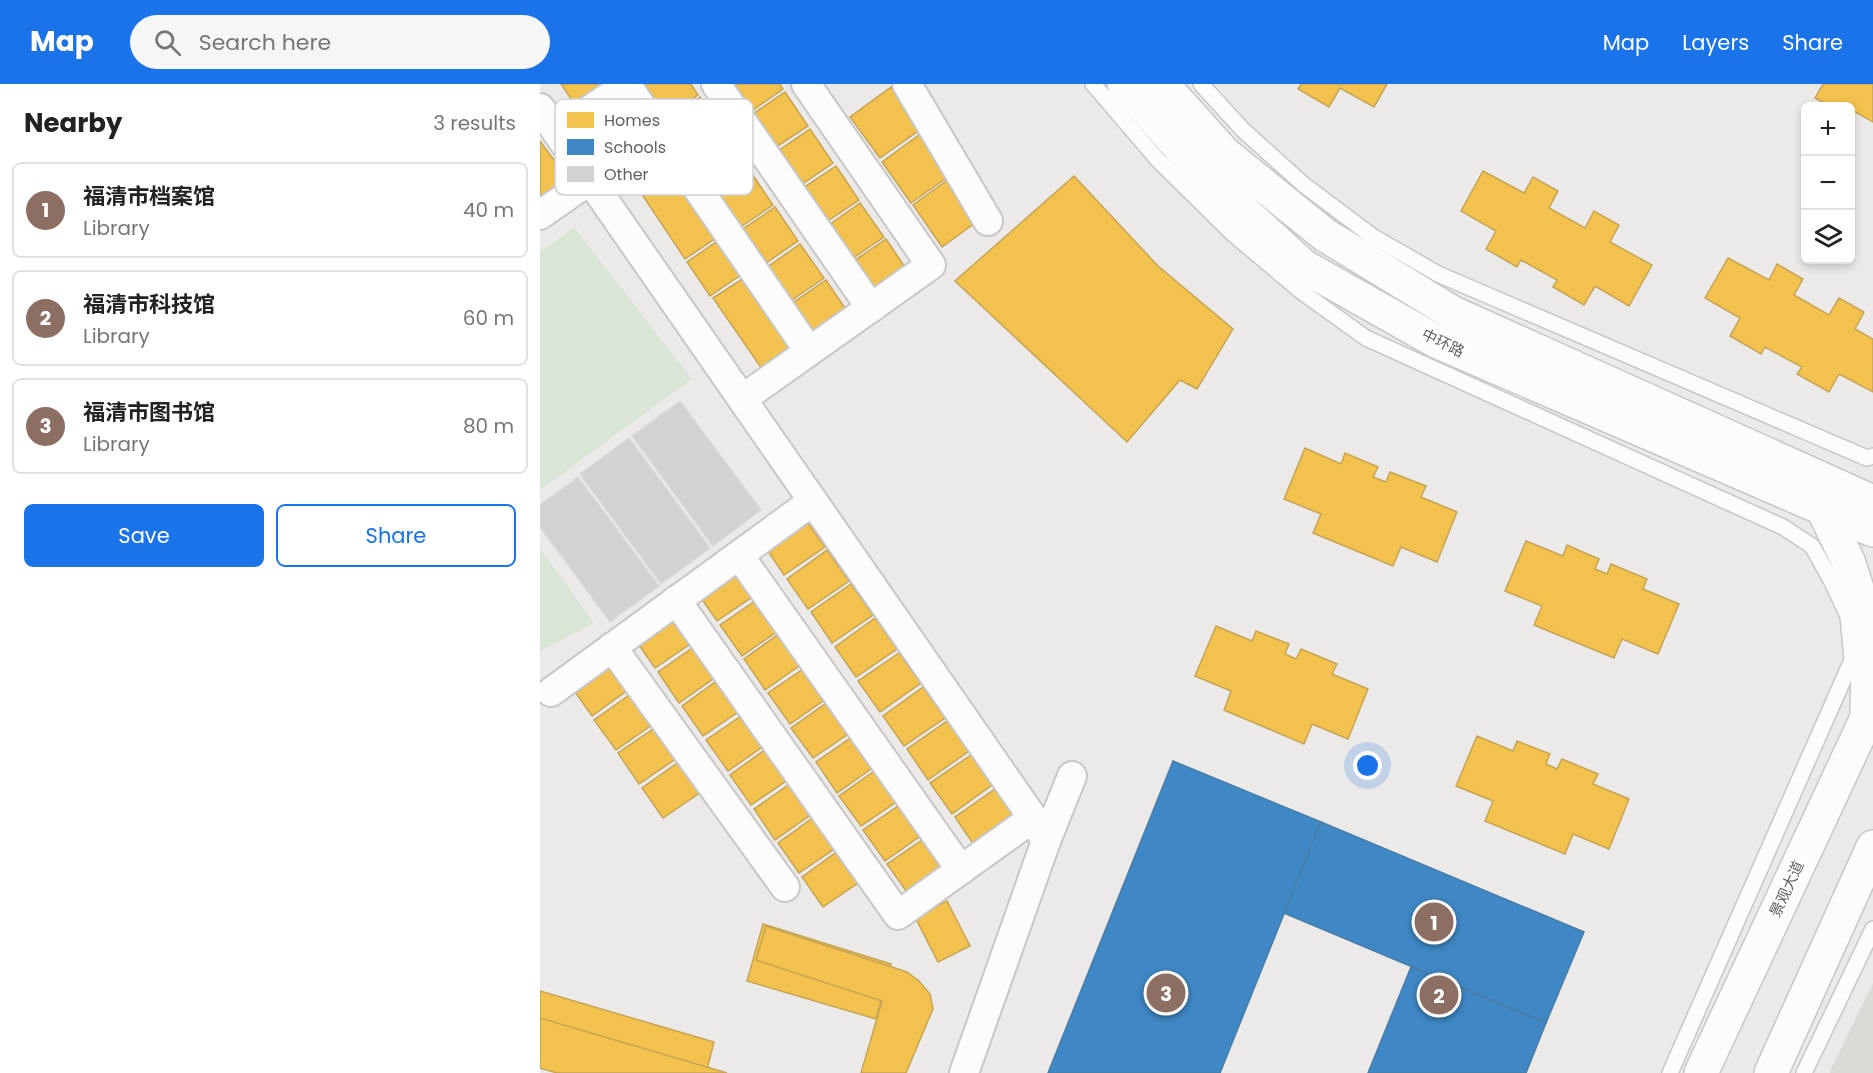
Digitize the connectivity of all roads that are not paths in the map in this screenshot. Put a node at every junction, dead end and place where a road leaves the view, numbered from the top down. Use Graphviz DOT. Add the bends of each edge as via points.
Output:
graph roads {
  1 [pos="627,84"];
  2 [pos="716,84"];
  3 [pos="806,84"];
  4 [pos="907,84"];
  5 [pos="1093,84"];
  6 [pos="1124,84"];
  7 [pos="1162,84"];
  8 [pos="1201,84"];
  9 [pos="605,99"];
  10 [pos="637,99"];
  11 [pos="726,99"];
  12 [pos="540,108"];
  13 [pos="555,129"];
  14 [pos="753,137"];
  15 [pos="569,195"];
  16 [pos="600,195"];
  17 [pos="703,195"];
  18 [pos="540,215"];
  19 [pos="988,221"];
  20 [pos="871,308"];
  21 [pos="809,351"];
  22 [pos="742,399"];
  23 [pos="1873,456"];
  24 [pos="1873,484"];
  25 [pos="1828,497"];
  26 [pos="813,501"];
  27 [pos="1873,502"];
  28 [pos="1873,530"];
  29 [pos="739,555"];
  30 [pos="676,600"];
  31 [pos="612,648"];
  32 [pos="551,692"];
  33 [pos="1870,712"];
  34 [pos="1072,776"];
  35 [pos="1040,830"];
  36 [pos="1873,847"];
  37 [pos="961,870"];
  38 [pos="785,887"];
  39 [pos="1873,929"];
  40 [pos="964,1073"];
  41 [pos="1670,1073"];
  42 [pos="1701,1073"];
  43 [pos="1771,1073"];
  44 [pos="1804,1073"];
  1 -- 9 [label="street"];
  1 -- 10 [label="street"];
  2 -- 11 [label="street"];
  3 -- 20 [label="street" via="931,265"];
  4 -- 19 [label="street"];
  5 -- 41 [label="lane" via="1157,159 1233,234 1302,292 1366,338 1783,527 1812,546 1848,616 1852,660"];
  6 -- 25 [label="street, 中环路" via="1205,176 1303,266 1436,341"];
  7 -- 25 [label="street" via="1226,154 1325,235 1453,313"];
  8 -- 23 [label="lane" via="1243,130 1304,185 1372,236 1438,274 1867,458"];
  12 -- 13 [label="street"];
  14 -- 20 [label="street"];
  15 -- 18 [label="street"];
  16 -- 22 [label="street"];
  17 -- 21 [label="street"];
  20 -- 21 [label="street"];
  21 -- 22 [label="street"];
  22 -- 26 [label="street"];
  24 -- 25 [label="street"];
  25 -- 27 [label="street"];
  25 -- 28 [label="street"];
  25 -- 33 [label="street" via="1866,616"];
  26 -- 29 [label="street"];
  26 -- 35 [label="street"];
  29 -- 30 [label="street"];
  29 -- 37 [label="street"];
  30 -- 31 [label="street"];
  30 -- 37 [label="street" via="898,915"];
  31 -- 32 [label="street"];
  31 -- 38 [label="street"];
  33 -- 42 [label="street, 景观大道"];
  34 -- 35 [label="street"];
  35 -- 37 [label="street"];
  35 -- 40 [label="street"];
  36 -- 43 [label="street"];
  39 -- 44 [label="lane"];
}
